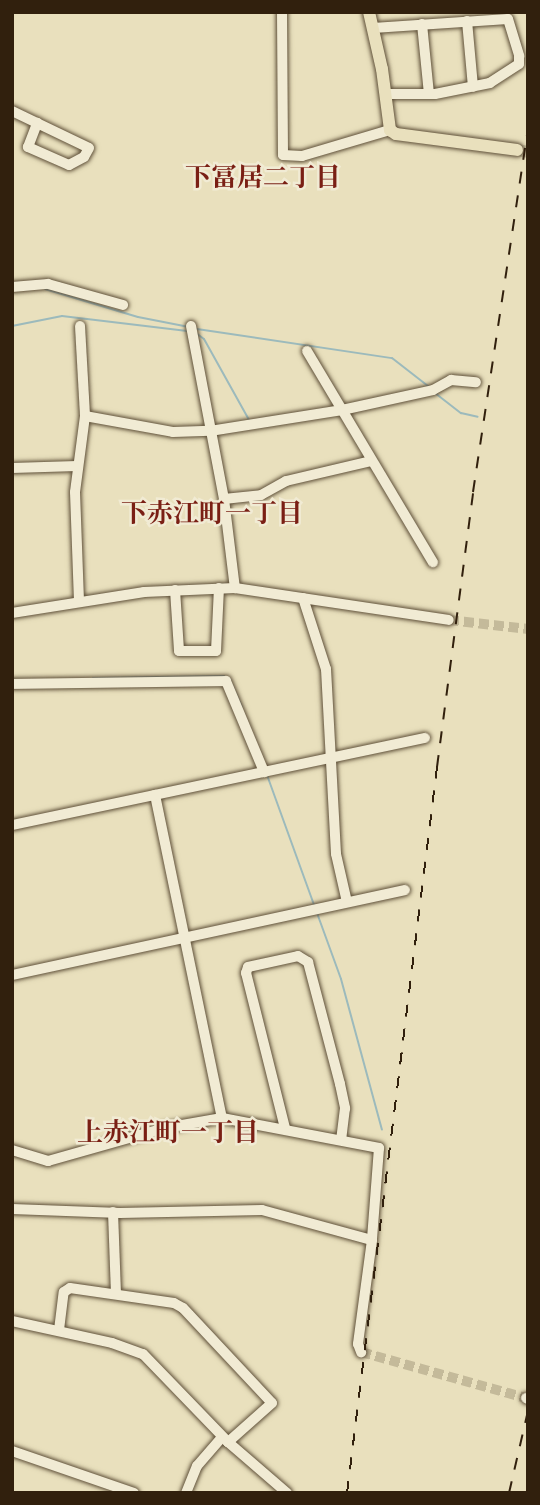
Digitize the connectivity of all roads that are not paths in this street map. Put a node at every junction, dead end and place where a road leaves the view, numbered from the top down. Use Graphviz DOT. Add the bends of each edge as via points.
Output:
graph roads {
  1 [pos="282,12"];
  2 [pos="369,12"];
  3 [pos="509,15"];
  4 [pos="467,21"];
  5 [pos="422,24"];
  6 [pos="373,28"];
  7 [pos="473,87"];
  8 [pos="386,94"];
  9 [pos="429,94"];
  10 [pos="12,111"];
  11 [pos="37,123"];
  12 [pos="390,130"];
  13 [pos="517,150"];
  14 [pos="12,286"];
  15 [pos="123,305"];
  16 [pos="80,326"];
  17 [pos="191,326"];
  18 [pos="307,351"];
  19 [pos="476,382"];
  20 [pos="342,410"];
  21 [pos="85,416"];
  22 [pos="211,431"];
  23 [pos="371,461"];
  24 [pos="77,466"];
  25 [pos="12,468"];
  26 [pos="224,499"];
  27 [pos="433,562"];
  28 [pos="219,588"];
  29 [pos="235,588"];
  30 [pos="175,590"];
  31 [pos="303,598"];
  32 [pos="79,601"];
  33 [pos="12,613"];
  34 [pos="449,620"];
  35 [pos="12,684"];
  36 [pos="425,738"];
  37 [pos="331,758"];
  38 [pos="264,772"];
  39 [pos="155,795"];
  40 [pos="12,825"];
  41 [pos="405,890"];
  42 [pos="347,901"];
  43 [pos="184,936"];
  44 [pos="12,975"];
  45 [pos="222,1118"];
  46 [pos="285,1128"];
  47 [pos="341,1140"];
  48 [pos="12,1150"];
  49 [pos="12,1209"];
  50 [pos="113,1212"];
  51 [pos="372,1240"];
  52 [pos="116,1294"];
  53 [pos="12,1321"];
  54 [pos="60,1330"];
  55 [pos="361,1352"];
  56 [pos="225,1439"];
  57 [pos="12,1451"];
  58 [pos="134,1493"];
  59 [pos="186,1493"];
  60 [pos="287,1493"];
  1 -- 12 [label="street" via="283,155 302,156"];
  2 -- 6 [label="main road"];
  3 -- 4 [label="street"];
  3 -- 7 [label="street" via="519,64 490,83"];
  4 -- 5 [label="street"];
  4 -- 7 [label="street"];
  5 -- 6 [label="street"];
  5 -- 9 [label="street"];
  6 -- 8 [label="main road"];
  7 -- 9 [label="street"];
  8 -- 9 [label="street"];
  8 -- 12 [label="main road"];
  10 -- 11 [label="street"];
  11 -- 11 [label="street" via="28,147 69,165 84,158 89,148"];
  12 -- 13 [label="main road"];
  14 -- 15 [label="street" via="48,284"];
  16 -- 21 [label="street"];
  17 -- 22 [label="street"];
  18 -- 20 [label="street"];
  19 -- 20 [label="street" via="451,380 433,390"];
  20 -- 22 [label="street"];
  20 -- 23 [label="street"];
  21 -- 22 [label="street" via="173,432"];
  21 -- 24 [label="street"];
  22 -- 26 [label="street"];
  23 -- 26 [label="street" via="286,481 261,495"];
  23 -- 27 [label="street"];
  24 -- 25 [label="street"];
  24 -- 32 [label="street"];
  26 -- 29 [label="street"];
  28 -- 29 [label="street"];
  28 -- 30 [label="street"];
  28 -- 30 [label="street" via="216,651 179,651"];
  29 -- 31 [label="street"];
  30 -- 32 [label="street"];
  31 -- 34 [label="street"];
  31 -- 37 [label="street" via="326,669"];
  32 -- 33 [label="street"];
  35 -- 38 [label="street" via="226,681"];
  36 -- 37 [label="street"];
  37 -- 38 [label="street"];
  37 -- 42 [label="street" via="336,854"];
  38 -- 39 [label="street"];
  39 -- 40 [label="street"];
  39 -- 43 [label="street"];
  41 -- 42 [label="street"];
  42 -- 43 [label="street"];
  43 -- 44 [label="street"];
  43 -- 45 [label="street"];
  45 -- 46 [label="street"];
  45 -- 48 [label="street" via="165,1128 48,1161"];
  46 -- 47 [label="street"];
  46 -- 47 [label="street" via="246,973 248,967 298,956 308,962 341,1084 345,1108"];
  47 -- 51 [label="street" via="379,1149"];
  49 -- 50 [label="street"];
  50 -- 51 [label="street" via="262,1210"];
  50 -- 52 [label="street"];
  51 -- 55 [label="street" via="362,1293"];
  52 -- 54 [label="street" via="66,1290"];
  52 -- 56 [label="street" via="183,1308 268,1397 272,1403"];
  53 -- 54 [label="street"];
  54 -- 56 [label="street" via="143,1354"];
  56 -- 59 [label="street" via="197,1466"];
  56 -- 60 [label="street"];
  57 -- 58 [label="street"];
}
